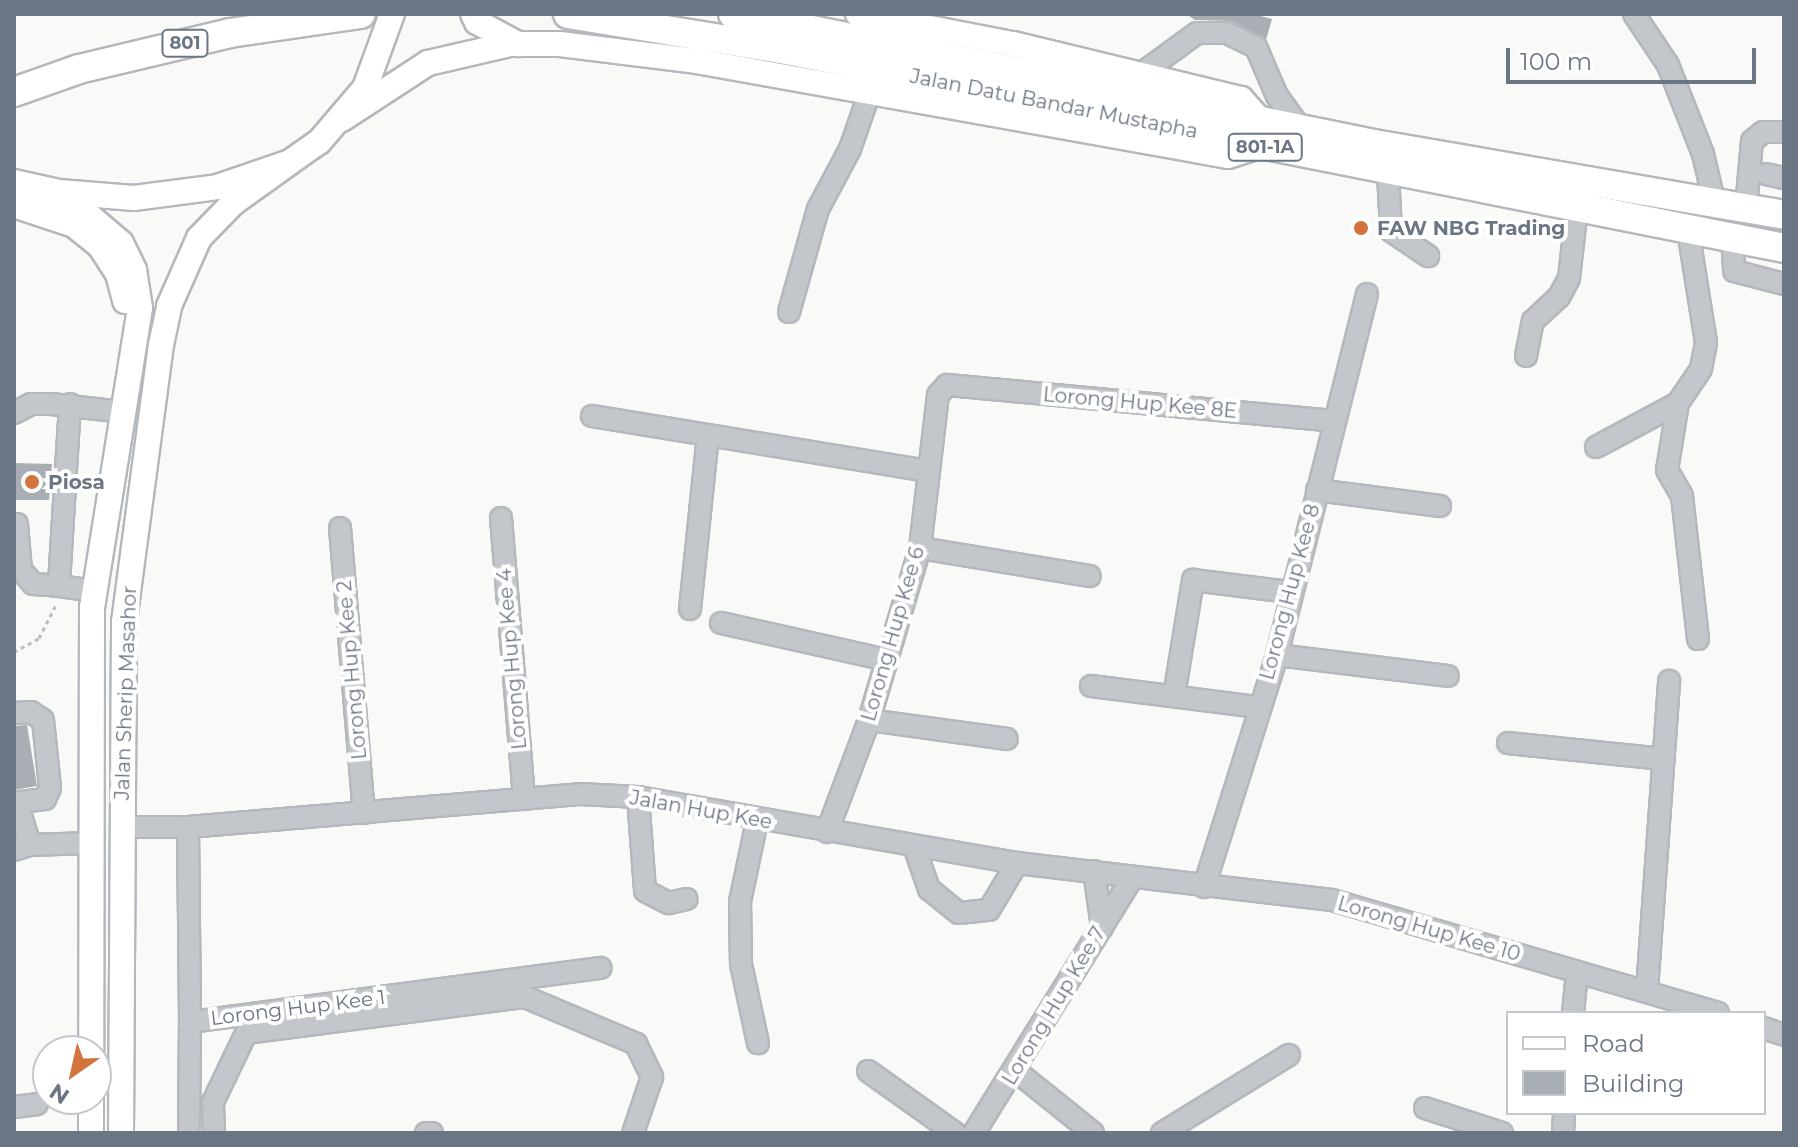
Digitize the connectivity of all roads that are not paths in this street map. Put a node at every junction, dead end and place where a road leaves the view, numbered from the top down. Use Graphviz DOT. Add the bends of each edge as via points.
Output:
graph roads {
  1 [pos="361,14"];
  2 [pos="392,14"];
  3 [pos="473,14"];
  4 [pos="568,14"];
  5 [pos="858,14"];
  6 [pos="925,14"];
  7 [pos="1634,14"];
  8 [pos="743,25"];
  9 [pos="970,35"];
  10 [pos="518,44"];
  11 [pos="1138,76"];
  12 [pos="14,92"];
  13 [pos="869,94"];
  14 [pos="342,119"];
  15 [pos="1300,128"];
  16 [pos="1784,132"];
  17 [pos="1260,134"];
  18 [pos="290,162"];
  19 [pos="1388,173"];
  20 [pos="24,185"];
  21 [pos="1714,201"];
  22 [pos="14,205"];
  23 [pos="1577,208"];
  24 [pos="1746,208"];
  25 [pos="1784,215"];
  26 [pos="1688,230"];
  27 [pos="1732,239"];
  28 [pos="1784,248"];
  29 [pos="1428,256"];
  30 [pos="1784,284"];
  31 [pos="1367,294"];
  32 [pos="789,312"];
  33 [pos="135,345"];
  34 [pos="1526,356"];
  35 [pos="947,385"];
  36 [pos="1678,403"];
  37 [pos="70,404"];
  38 [pos="123,412"];
  39 [pos="14,413"];
  40 [pos="592,416"];
  41 [pos="1334,421"];
  42 [pos="708,436"];
  43 [pos="1596,447"];
  44 [pos="927,471"];
  45 [pos="1317,490"];
  46 [pos="1440,506"];
  47 [pos="501,518"];
  48 [pos="17,524"];
  49 [pos="340,528"];
  50 [pos="920,548"];
  51 [pos="1090,576"];
  52 [pos="63,586"];
  53 [pos="94,591"];
  54 [pos="1289,592"];
  55 [pos="690,609"];
  56 [pos="721,623"];
  57 [pos="1698,639"];
  58 [pos="1277,655"];
  59 [pos="886,660"];
  60 [pos="1448,676"];
  61 [pos="1669,681"];
  62 [pos="1091,686"];
  63 [pos="1174,696"];
  64 [pos="1257,707"];
  65 [pos="14,713"];
  66 [pos="869,720"];
  67 [pos="1007,739"];
  68 [pos="1508,743"];
  69 [pos="1663,759"];
  70 [pos="638,797"];
  71 [pos="524,799"];
  72 [pos="15,803"];
  73 [pos="364,813"];
  74 [pos="757,821"];
  75 [pos="122,827"];
  76 [pos="188,827"];
  77 [pos="827,832"];
  78 [pos="90,843"];
  79 [pos="914,846"];
  80 [pos="22,848"];
  81 [pos="1017,863"];
  82 [pos="1094,871"];
  83 [pos="1133,877"];
  84 [pos="1204,887"];
  85 [pos="687,899"];
  86 [pos="1102,927"];
  87 [pos="600,968"];
  88 [pos="1577,972"];
  89 [pos="1647,990"];
  90 [pos="1573,1011"];
  91 [pos="1712,1011"];
  92 [pos="190,1022"];
  93 [pos="91,1035"];
  94 [pos="758,1043"];
  95 [pos="1289,1055"];
  96 [pos="868,1071"];
  97 [pos="1016,1071"];
  98 [pos="1425,1108"];
  99 [pos="121,1133"];
  100 [pos="189,1133"];
  101 [pos="214,1133"];
  102 [pos="426,1133"];
  103 [pos="432,1133"];
  104 [pos="633,1133"];
  105 [pos="955,1133"];
  106 [pos="974,1133"];
  107 [pos="1093,1133"];
  108 [pos="1162,1133"];
  109 [pos="1502,1133"];
  1 -- 12 [label="highway, 801" via="230,33 79,69"];
  2 -- 14 [label="main road" via="365,88"];
  3 -- 10 [label="main road" via="477,22"];
  4 -- 8 [label="highway, Jalan Datu Bandar Mustapha"];
  5 -- 9 [label="main road"];
  6 -- 9 [label="street"];
  7 -- 21 [label="street" via="1668,65 1703,154"];
  8 -- 17 [label="highway, Jalan Datu Bandar Mustapha / 801-1A"];
  9 -- 11 [label="main road"];
  10 -- 13 [label="main road" via="611,48"];
  10 -- 14 [label="main road" via="428,63"];
  11 -- 15 [label="street" via="1197,33 1227,33 1256,47 1277,96"];
  11 -- 17 [label="main road" via="1241,99"];
  13 -- 17 [label="main road" via="1228,156"];
  13 -- 32 [label="street" via="850,149 818,209"];
  14 -- 18 [label="main road, Jalan Sherip Masahor"];
  15 -- 17 [label="highway, Jalan Datu Bandar Mustapha"];
  15 -- 21 [label="highway, Jalan Datu Bandar Mustapha"];
  16 -- 24 [label="street" via="1763,132 1752,141"];
  17 -- 19 [label="highway, Jalan Datu Bandar Mustapha / 801-1A"];
  18 -- 20 [label="main road" via="251,179 134,198"];
  18 -- 75 [label="main road, Jalan Sherip Masahor" via="209,227 185,262 169,306 124,622"];
  19 -- 23 [label="highway, Jalan Datu Bandar Mustapha / 801-1A"];
  19 -- 29 [label="street" via="1391,231"];
  20 -- 33 [label="main road, Jalan Sherip Masahor" via="81,209 121,243 134,270 140,308"];
  21 -- 24 [label="highway, Jalan Datu Bandar Mustapha"];
  22 -- 33 [label="main road" via="74,225 100,246 118,274 125,326"];
  23 -- 26 [label="highway, Jalan Datu Bandar Mustapha / 801-1A"];
  23 -- 34 [label="street" via="1569,278 1559,297 1533,321"];
  24 -- 25 [label="highway, Jalan Datu Bandar Mustapha"];
  26 -- 27 [label="highway, Jalan Datu Bandar Mustapha / 801-1A"];
  26 -- 36 [label="street" via="1706,343 1701,369"];
  27 -- 28 [label="highway, Jalan Datu Bandar Mustapha / 801-1A"];
  27 -- 30 [label="street" via="1734,271"];
  31 -- 41 [label="street, Lorong Hup Kee 8"];
  33 -- 38 [label="main road, Jalan Sherip Masahor"];
  35 -- 41 [label="street, Lorong Hup Kee 8E"];
  35 -- 44 [label="street, Lorong Hup Kee 6" via="938,395"];
  36 -- 43 [label="street"];
  36 -- 57 [label="street" via="1667,470 1682,496"];
  37 -- 38 [label="street"];
  37 -- 39 [label="street" via="31,404"];
  37 -- 52 [label="street"];
  38 -- 53 [label="main road, Jalan Sherip Masahor"];
  40 -- 42 [label="street"];
  41 -- 45 [label="street, Lorong Hup Kee 8"];
  42 -- 44 [label="street"];
  42 -- 55 [label="street"];
  44 -- 50 [label="street, Lorong Hup Kee 6"];
  45 -- 46 [label="street"];
  45 -- 54 [label="street, Lorong Hup Kee 8"];
  47 -- 71 [label="street, Lorong Hup Kee 4"];
  48 -- 52 [label="street" via="21,570 33,584"];
  49 -- 73 [label="street, Lorong Hup Kee 2"];
  50 -- 51 [label="street"];
  50 -- 59 [label="street, Lorong Hup Kee 6"];
  52 -- 53 [label="street"];
  53 -- 78 [label="main road, Jalan Sherip Masahor"];
  54 -- 58 [label="street, Lorong Hup Kee 8"];
  54 -- 63 [label="street" via="1193,580"];
  56 -- 59 [label="street"];
  58 -- 60 [label="street"];
  58 -- 64 [label="street, Lorong Hup Kee 8"];
  59 -- 66 [label="street, Lorong Hup Kee 6"];
  61 -- 69 [label="street"];
  62 -- 63 [label="street"];
  63 -- 64 [label="street"];
  64 -- 84 [label="street, Lorong Hup Kee 8"];
  65 -- 72 [label="street" via="31,712 43,720 50,788 45,799"];
  66 -- 67 [label="street"];
  66 -- 77 [label="street, Lorong Hup Kee 6"];
  68 -- 69 [label="street"];
  69 -- 89 [label="street"];
  70 -- 71 [label="street, Jalan Hup Kee"];
  70 -- 74 [label="street, Jalan Hup Kee"];
  70 -- 85 [label="street" via="645,891 669,903"];
  71 -- 73 [label="street, Jalan Hup Kee"];
  72 -- 80 [label="street"];
  73 -- 76 [label="street, Jalan Hup Kee"];
  74 -- 77 [label="street, Jalan Hup Kee"];
  74 -- 94 [label="street" via="740,902 741,964"];
  75 -- 76 [label="street, Jalan Hup Kee"];
  75 -- 99 [label="main road, Jalan Sherip Masahor"];
  76 -- 92 [label="street, Lorong Hup Kee 1"];
  77 -- 79 [label="street, Jalan Hup Kee"];
  78 -- 80 [label="street"];
  78 -- 93 [label="main road, Jalan Sherip Masahor"];
  79 -- 81 [label="street, Jalan Hup Kee"];
  79 -- 81 [label="street" via="929,889 959,913 989,910"];
  81 -- 82 [label="street, Jalan Hup Kee"];
  82 -- 83 [label="street, Jalan Hup Kee"];
  82 -- 86 [label="street"];
  83 -- 84 [label="street, Lorong Hup Kee 10"];
  83 -- 86 [label="street, Lorong Hup Kee 7"];
  84 -- 88 [label="street, Lorong Hup Kee 10" via="1347,904"];
  86 -- 97 [label="street, Lorong Hup Kee 7"];
  87 -- 92 [label="street, Lorong Hup Kee 1"];
  88 -- 89 [label="street, Lorong Hup Kee 10"];
  88 -- 90 [label="street"];
  89 -- 91 [label="street, Lorong Hup Kee 10"];
  92 -- 100 [label="street"];
  95 -- 108 [label="street"];
  96 -- 105 [label="street"];
  97 -- 106 [label="street, Lorong Hup Kee 7"];
  97 -- 107 [label="street"];
  98 -- 109 [label="street"];
  101 -- 104 [label="street" via="213,1102 246,1033 525,997 636,1044 652,1077"];
  102 -- 103 [label="street"];
}
